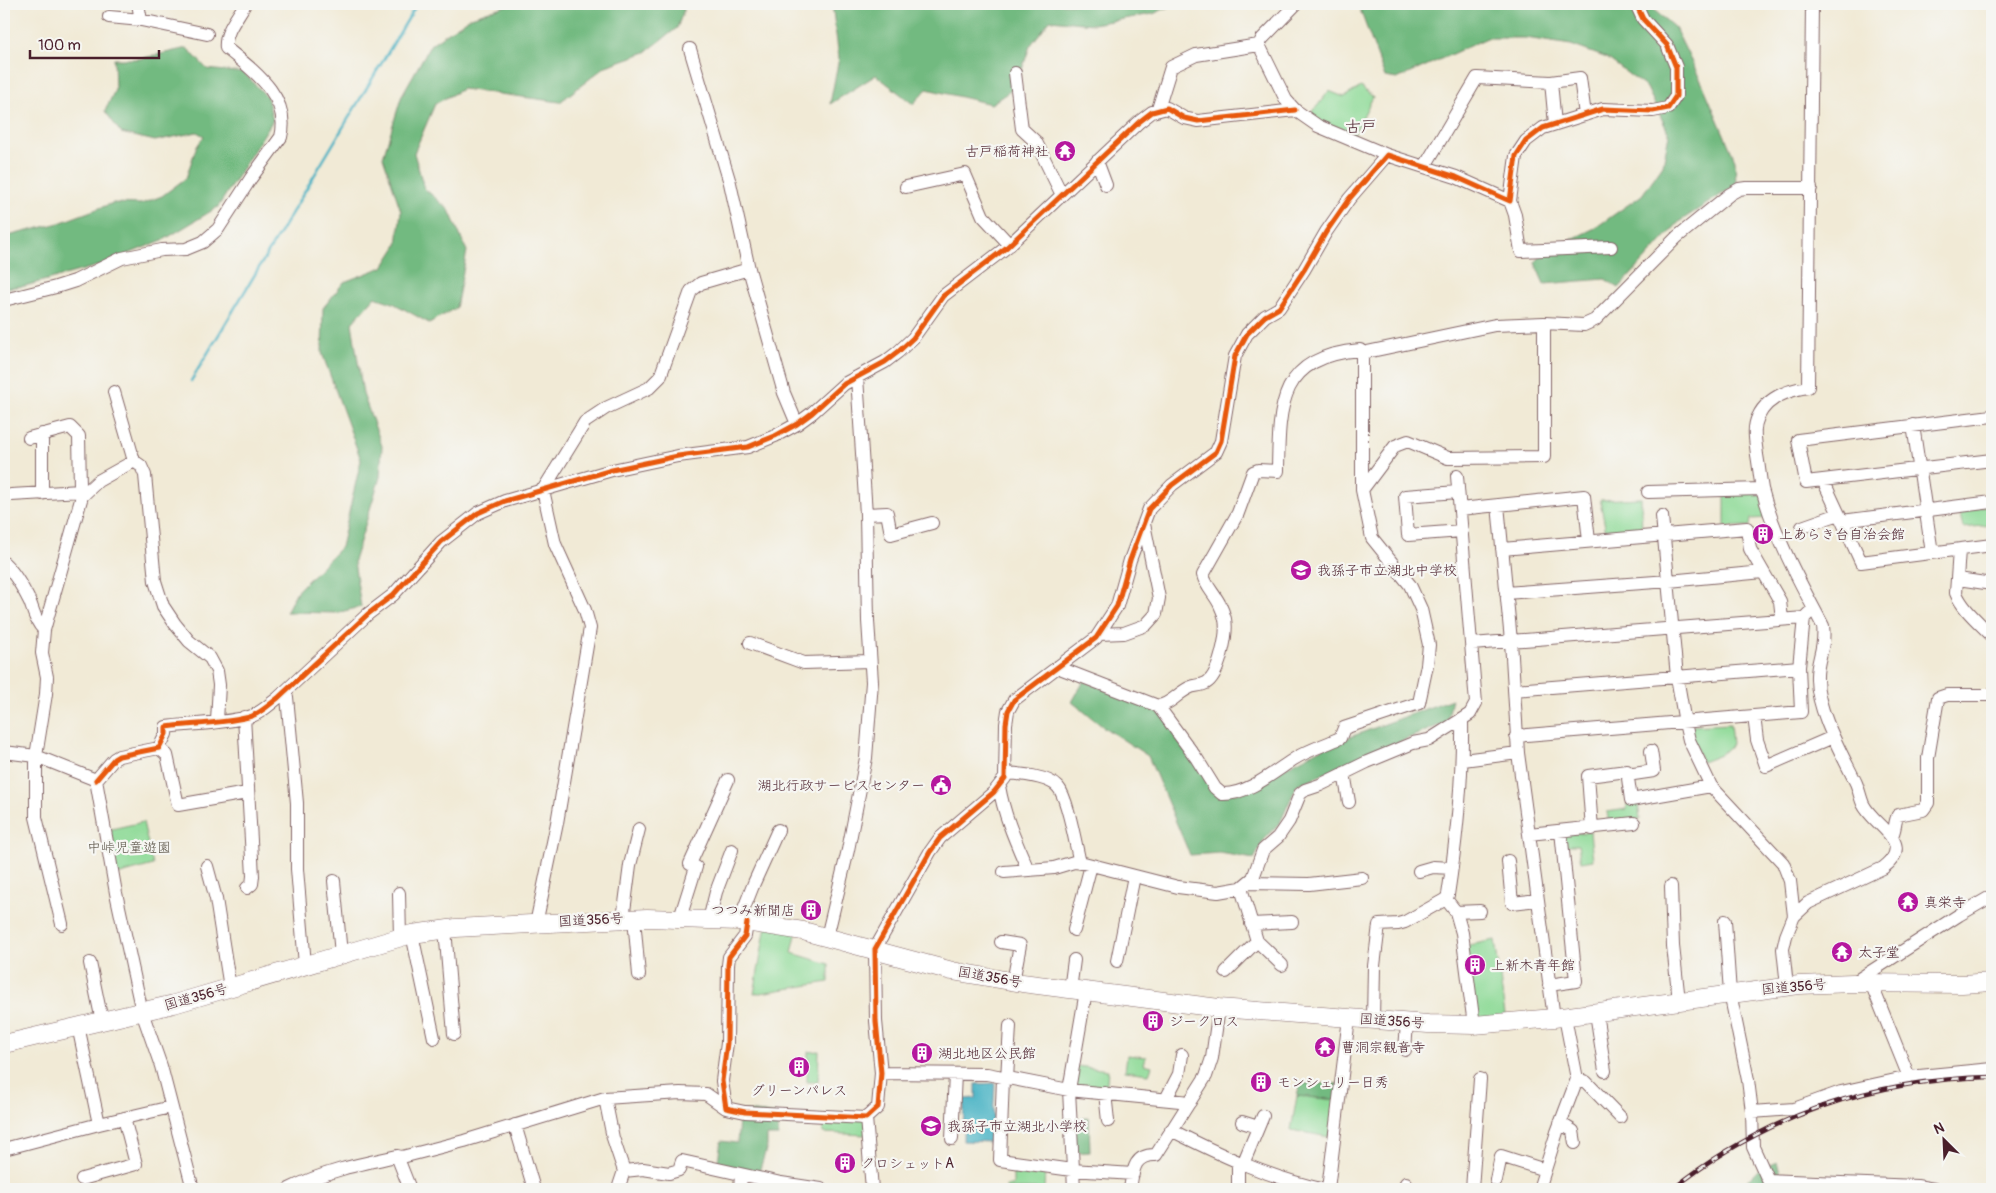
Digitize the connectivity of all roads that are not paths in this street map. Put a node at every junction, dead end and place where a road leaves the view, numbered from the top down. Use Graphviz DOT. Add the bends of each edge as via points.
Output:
graph roads {
  1 [pos="138,4"];
  2 [pos="246,4"];
  3 [pos="1296,4"];
  4 [pos="1636,4"];
  5 [pos="1812,4"];
  6 [pos="109,17"];
  7 [pos="140,20"];
  8 [pos="207,34"];
  9 [pos="1260,45"];
  10 [pos="690,49"];
  11 [pos="1015,73"];
  12 [pos="1552,82"];
  13 [pos="1158,109"];
  14 [pos="1295,110"];
  15 [pos="1585,115"];
  16 [pos="1555,124"];
  17 [pos="1387,155"];
  18 [pos="1097,162"];
  19 [pos="1425,166"];
  20 [pos="1106,185"];
  21 [pos="906,187"];
  22 [pos="1812,188"];
  23 [pos="1062,195"];
  24 [pos="1510,201"];
  25 [pos="1010,244"];
  26 [pos="1611,246"];
  27 [pos="748,269"];
  28 [pos="4,300"];
  29 [pos="1544,323"];
  30 [pos="1362,353"];
  31 [pos="857,377"];
  32 [pos="114,392"];
  33 [pos="1992,416"];
  34 [pos="796,424"];
  35 [pos="1913,425"];
  36 [pos="42,434"];
  37 [pos="29,438"];
  38 [pos="1992,460"];
  39 [pos="134,461"];
  40 [pos="1920,468"];
  41 [pos="1457,476"];
  42 [pos="1824,480"];
  43 [pos="1762,488"];
  44 [pos="542,490"];
  45 [pos="1362,490"];
  46 [pos="1458,492"];
  47 [pos="1648,492"];
  48 [pos="82,493"];
  49 [pos="42,494"];
  50 [pos="11,495"];
  51 [pos="1992,502"];
  52 [pos="1498,505"];
  53 [pos="1460,509"];
  54 [pos="1926,510"];
  55 [pos="866,514"];
  56 [pos="1662,516"];
  57 [pos="1840,517"];
  58 [pos="1144,522"];
  59 [pos="932,523"];
  60 [pos="1802,527"];
  61 [pos="1462,531"];
  62 [pos="1665,534"];
  63 [pos="1589,541"];
  64 [pos="1992,545"];
  65 [pos="1502,548"];
  66 [pos="1959,550"];
  67 [pos="1932,552"];
  68 [pos="4,562"];
  69 [pos="1763,572"];
  70 [pos="1958,579"];
  71 [pos="1669,581"];
  72 [pos="1992,584"];
  73 [pos="1506,593"];
  74 [pos="1809,613"];
  75 [pos="1782,619"];
  76 [pos="1674,629"];
  77 [pos="44,630"];
  78 [pos="1099,634"];
  79 [pos="1992,636"];
  80 [pos="1511,641"];
  81 [pos="750,643"];
  82 [pos="1472,644"];
  83 [pos="870,661"];
  84 [pos="1057,667"];
  85 [pos="1799,667"];
  86 [pos="1677,677"];
  87 [pos="1514,690"];
  88 [pos="284,692"];
  89 [pos="1992,695"];
  90 [pos="1158,706"];
  91 [pos="1754,716"];
  92 [pos="244,717"];
  93 [pos="1462,720"];
  94 [pos="217,721"];
  95 [pos="1685,723"];
  96 [pos="1516,736"];
  97 [pos="1833,737"];
  98 [pos="159,748"];
  99 [pos="1652,751"];
  100 [pos="4,752"];
  101 [pos="1518,753"];
  102 [pos="36,756"];
  103 [pos="1463,760"];
  104 [pos="1006,773"];
  105 [pos="1344,773"];
  106 [pos="1627,775"];
  107 [pos="96,780"];
  108 [pos="728,780"];
  109 [pos="999,786"];
  110 [pos="1711,786"];
  111 [pos="247,793"];
  112 [pos="1350,802"];
  113 [pos="1634,824"];
  114 [pos="639,829"];
  115 [pos="1592,829"];
  116 [pos="778,830"];
  117 [pos="1561,831"];
  118 [pos="1529,834"];
  119 [pos="1892,837"];
  120 [pos="732,850"];
  121 [pos="1508,861"];
  122 [pos="1086,864"];
  123 [pos="207,866"];
  124 [pos="1452,868"];
  125 [pos="1028,870"];
  126 [pos="1419,871"];
  127 [pos="1004,872"];
  128 [pos="1134,876"];
  129 [pos="1362,878"];
  130 [pos="334,882"];
  131 [pos="1245,885"];
  132 [pos="1671,886"];
  133 [pos="247,888"];
  134 [pos="399,893"];
  135 [pos="1992,896"];
  136 [pos="1446,899"];
  137 [pos="1538,900"];
  138 [pos="1480,911"];
  139 [pos="1456,912"];
  140 [pos="1794,916"];
  141 [pos="628,918"];
  142 [pos="680,918"];
  143 [pos="709,920"];
  144 [pos="1725,920"];
  145 [pos="743,922"];
  146 [pos="1292,922"];
  147 [pos="62,924"];
  148 [pos="536,924"];
  149 [pos="1251,924"];
  150 [pos="445,929"];
  151 [pos="1074,930"];
  152 [pos="406,936"];
  153 [pos="827,937"];
  154 [pos="1257,941"];
  155 [pos="1001,942"];
  156 [pos="875,949"];
  157 [pos="341,954"];
  158 [pos="1074,960"];
  159 [pos="1117,962"];
  160 [pos="90,963"];
  161 [pos="305,965"];
  162 [pos="1282,965"];
  163 [pos="1226,972"];
  164 [pos="639,975"];
  165 [pos="1013,982"];
  166 [pos="1853,982"];
  167 [pos="1992,982"];
  168 [pos="1871,983"];
  169 [pos="1550,986"];
  170 [pos="1786,986"];
  171 [pos="230,988"];
  172 [pos="1078,991"];
  173 [pos="1730,993"];
  174 [pos="1679,1001"];
  175 [pos="1219,1008"];
  176 [pos="142,1012"];
  177 [pos="1596,1013"];
  178 [pos="1349,1018"];
  179 [pos="1560,1018"];
  180 [pos="102,1020"];
  181 [pos="1372,1020"];
  182 [pos="1407,1023"];
  183 [pos="1474,1025"];
  184 [pos="78,1026"];
  185 [pos="1010,1026"];
  186 [pos="454,1034"];
  187 [pos="434,1038"];
  188 [pos="4,1044"];
  189 [pos="1405,1050"];
  190 [pos="1182,1055"];
  191 [pos="1992,1068"];
  192 [pos="1605,1071"];
  193 [pos="881,1073"];
  194 [pos="954,1074"];
  195 [pos="1909,1077"];
  196 [pos="1005,1078"];
  197 [pos="1480,1079"];
  198 [pos="1577,1079"];
  199 [pos="1070,1090"];
  200 [pos="1105,1093"];
  201 [pos="605,1098"];
  202 [pos="1166,1099"];
  203 [pos="1190,1102"];
  204 [pos="172,1107"];
  205 [pos="726,1108"];
  206 [pos="1752,1112"];
  207 [pos="1620,1117"];
  208 [pos="124,1118"];
  209 [pos="866,1118"];
  210 [pos="1108,1121"];
  211 [pos="1242,1122"];
  212 [pos="1560,1123"];
  213 [pos="99,1124"];
  214 [pos="515,1125"];
  215 [pos="1170,1130"];
  216 [pos="952,1139"];
  217 [pos="1574,1143"];
  218 [pos="4,1149"];
  219 [pos="397,1156"];
  220 [pos="1240,1163"];
  221 [pos="1072,1170"];
  222 [pos="1546,1170"];
  223 [pos="624,1171"];
  224 [pos="1133,1174"];
  225 [pos="741,1175"];
  226 [pos="82,1179"];
  227 [pos="1496,1180"];
  228 [pos="807,1188"];
  229 [pos="192,1189"];
  230 [pos="289,1189"];
  231 [pos="410,1189"];
  232 [pos="534,1189"];
  233 [pos="618,1189"];
  234 [pos="740,1189"];
  235 [pos="821,1189"];
  236 [pos="872,1189"];
  237 [pos="1074,1189"];
  238 [pos="1130,1189"];
  239 [pos="1238,1189"];
  240 [pos="1322,1189"];
  241 [pos="1328,1189"];
  242 [pos="1472,1189"];
  243 [pos="1539,1189"];
  244 [pos="1934,1189"];
  1 -- 7 [label="street"];
  2 -- 28 [label="street" via="227,35 226,48 255,71 277,98 284,121 281,137 218,229 204,242 186,249 122,258 65,284"];
  3 -- 9 [label="street"];
  4 -- 15 [label="street" via="1643,19 1667,45 1676,67 1676,96 1668,108 1653,111 1603,109"];
  5 -- 22 [label="street"];
  6 -- 7 [label="street"];
  7 -- 8 [label="street"];
  9 -- 13 [label="street" via="1196,55 1171,67"];
  9 -- 14 [label="street" via="1286,100"];
  10 -- 27 [label="street" via="730,183"];
  11 -- 23 [label="street" via="1022,129 1036,142"];
  12 -- 15 [label="street" via="1580,78"];
  12 -- 16 [label="street"];
  12 -- 19 [label="street" via="1477,78"];
  13 -- 14 [label="street" via="1167,108 1184,118 1198,120"];
  13 -- 18 [label="street" via="1139,122"];
  14 -- 17 [label="street" via="1318,126"];
  15 -- 16 [label="street"];
  16 -- 24 [label="street" via="1543,128 1526,141 1516,156"];
  17 -- 19 [label="street"];
  17 -- 58 [label="street" via="1344,206 1279,308 1265,316 1247,334 1235,356 1221,441 1216,452 1172,485 1149,509"];
  18 -- 20 [label="street"];
  18 -- 23 [label="street"];
  19 -- 24 [label="street" via="1456,176"];
  21 -- 25 [label="street" via="966,174 983,216"];
  22 -- 29 [label="street" via="1739,189 1677,237 1595,320 1584,325"];
  22 -- 43 [label="street" via="1808,387 1776,396 1758,416 1755,436"];
  23 -- 25 [label="street"];
  24 -- 26 [label="street" via="1522,251"];
  25 -- 31 [label="street" via="943,296 913,338 898,352"];
  27 -- 34 [label="street"];
  27 -- 44 [label="street" via="701,283 691,291 660,377 649,388 606,408 585,422"];
  29 -- 30 [label="street" via="1495,325"];
  29 -- 45 [label="street" via="1544,457 1448,458 1408,441 1395,446"];
  30 -- 45 [label="street"];
  30 -- 90 [label="street" via="1360,350 1339,352 1313,362 1304,368 1286,392 1279,435 1278,471 1253,472 1238,513 1203,575 1204,583 1220,604 1225,619 1220,659 1206,683 1190,687 1167,705"];
  31 -- 34 [label="street"];
  31 -- 55 [label="street"];
  32 -- 39 [label="street"];
  33 -- 35 [label="street"];
  34 -- 44 [label="street" via="742,448 642,463"];
  35 -- 40 [label="street"];
  35 -- 42 [label="street" via="1798,440 1806,482"];
  36 -- 37 [label="street"];
  36 -- 48 [label="street" via="70,427 79,436"];
  36 -- 49 [label="street"];
  38 -- 40 [label="street"];
  39 -- 48 [label="street"];
  39 -- 94 [label="street" via="146,475 156,581 163,606 188,641 210,658 217,671"];
  40 -- 42 [label="street"];
  40 -- 54 [label="street"];
  41 -- 46 [label="street"];
  42 -- 57 [label="street"];
  43 -- 47 [label="street"];
  43 -- 74 [label="street"];
  44 -- 88 [label="street" via="490,507 451,533 393,595"];
  44 -- 148 [label="street" via="555,544 590,628 559,814"];
  45 -- 90 [label="street" via="1372,538 1410,585 1421,609 1429,645 1419,704 1344,728 1340,738 1296,758 1265,780 1228,794 1222,794 1215,788"];
  46 -- 53 [label="street"];
  46 -- 61 [label="street" via="1405,496 1408,535"];
  48 -- 49 [label="street"];
  48 -- 77 [label="street"];
  49 -- 50 [label="street"];
  51 -- 54 [label="street"];
  52 -- 53 [label="street"];
  52 -- 63 [label="street" via="1584,496"];
  52 -- 65 [label="street"];
  53 -- 61 [label="street"];
  54 -- 57 [label="street"];
  54 -- 67 [label="street"];
  55 -- 59 [label="street" via="887,513 891,534"];
  55 -- 83 [label="street"];
  56 -- 62 [label="street"];
  57 -- 60 [label="street"];
  57 -- 67 [label="street" via="1861,562"];
  58 -- 78 [label="street" via="1117,606"];
  58 -- 78 [label="street" via="1159,598 1156,614 1146,624 1124,633"];
  61 -- 82 [label="street"];
  62 -- 63 [label="street"];
  62 -- 69 [label="street" via="1747,528 1750,549"];
  62 -- 71 [label="street"];
  63 -- 65 [label="street"];
  64 -- 66 [label="street"];
  65 -- 73 [label="street"];
  66 -- 67 [label="street"];
  66 -- 70 [label="street"];
  68 -- 77 [label="street"];
  69 -- 71 [label="street"];
  69 -- 75 [label="street" via="1780,601"];
  70 -- 72 [label="street"];
  70 -- 79 [label="street" via="1956,593 1961,604"];
  71 -- 73 [label="street"];
  71 -- 76 [label="street"];
  73 -- 80 [label="street"];
  74 -- 75 [label="street"];
  74 -- 85 [label="street"];
  74 -- 97 [label="street" via="1823,626 1816,677"];
  75 -- 76 [label="street"];
  76 -- 80 [label="street"];
  76 -- 86 [label="street"];
  77 -- 102 [label="street" via="42,652 47,677 46,694"];
  78 -- 84 [label="street"];
  80 -- 82 [label="street"];
  80 -- 87 [label="street"];
  81 -- 83 [label="street" via="804,663"];
  82 -- 93 [label="street" via="1476,703"];
  83 -- 153 [label="street" via="872,682 866,758"];
  84 -- 90 [label="street"];
  84 -- 104 [label="street" via="1014,700 1008,710"];
  85 -- 86 [label="street"];
  85 -- 91 [label="street" via="1801,712"];
  86 -- 87 [label="street"];
  86 -- 95 [label="street"];
  87 -- 96 [label="street"];
  88 -- 92 [label="street" via="262,710"];
  88 -- 161 [label="street" via="288,697 297,803 297,868"];
  89 -- 119 [label="street" via="1938,698 1928,758 1928,803 1923,810 1898,815"];
  91 -- 95 [label="street"];
  91 -- 97 [label="street" via="1757,740 1766,766"];
  92 -- 94 [label="street"];
  92 -- 111 [label="street"];
  93 -- 103 [label="street"];
  93 -- 105 [label="street" via="1429,740 1413,743"];
  94 -- 98 [label="street" via="166,727"];
  95 -- 96 [label="street"];
  95 -- 110 [label="street"];
  96 -- 101 [label="street"];
  97 -- 119 [label="street" via="1863,804"];
  98 -- 107 [label="street" via="119,756"];
  98 -- 111 [label="street" via="167,755 178,805"];
  99 -- 106 [label="street" via="1654,771"];
  100 -- 102 [label="street"];
  101 -- 103 [label="street"];
  101 -- 118 [label="street"];
  102 -- 107 [label="street"];
  102 -- 147 [label="street" via="36,817"];
  103 -- 124 [label="street"];
  104 -- 109 [label="street"];
  104 -- 122 [label="street" via="1029,775 1058,788"];
  105 -- 112 [label="street"];
  105 -- 131 [label="street" via="1300,794 1289,821 1263,850 1253,878"];
  106 -- 110 [label="street" via="1630,800"];
  106 -- 115 [label="street" via="1627,771 1588,776"];
  107 -- 176 [label="street"];
  108 -- 142 [label="street" via="690,864 696,867"];
  109 -- 125 [label="street" via="1002,806"];
  109 -- 156 [label="street" via="935,845"];
  110 -- 140 [label="street" via="1783,863 1790,881"];
  111 -- 133 [label="street" via="253,876 252,884"];
  113 -- 115 [label="street"];
  114 -- 141 [label="street" via="630,865"];
  115 -- 117 [label="street"];
  116 -- 145 [label="street" via="754,883"];
  117 -- 118 [label="street"];
  117 -- 169 [label="street" via="1576,981"];
  118 -- 137 [label="street"];
  119 -- 140 [label="street" via="1896,854 1892,861 1808,903"];
  120 -- 143 [label="street"];
  121 -- 137 [label="street" via="1512,903"];
  122 -- 125 [label="street"];
  122 -- 128 [label="street"];
  122 -- 151 [label="street"];
  123 -- 171 [label="street" via="216,899"];
  124 -- 126 [label="street" via="1433,867"];
  124 -- 136 [label="street"];
  125 -- 127 [label="street"];
  128 -- 131 [label="street" via="1178,887 1218,892"];
  128 -- 159 [label="street" via="1115,946"];
  129 -- 131 [label="street" via="1309,884"];
  130 -- 157 [label="street"];
  131 -- 149 [label="street"];
  132 -- 174 [label="street"];
  134 -- 152 [label="street"];
  135 -- 166 [label="street"];
  136 -- 139 [label="street"];
  136 -- 181 [label="street" via="1405,922 1379,925"];
  137 -- 169 [label="street"];
  138 -- 139 [label="street"];
  139 -- 183 [label="street" via="1462,933"];
  140 -- 170 [label="street" via="1783,949"];
  141 -- 142 [label="highway, 国道356号"];
  141 -- 148 [label="highway, 国道356号"];
  141 -- 164 [label="street"];
  142 -- 143 [label="highway, 国道356号"];
  143 -- 145 [label="highway, 国道356号"];
  144 -- 173 [label="street"];
  145 -- 153 [label="highway, 国道356号"];
  145 -- 205 [label="street" via="745,936 728,965 722,1081"];
  146 -- 149 [label="street"];
  148 -- 150 [label="highway, 国道356号"];
  149 -- 154 [label="street"];
  150 -- 152 [label="highway, 国道356号"];
  150 -- 186 [label="street"];
  152 -- 157 [label="highway, 国道356号"];
  152 -- 187 [label="street"];
  153 -- 156 [label="highway, 国道356号"];
  154 -- 162 [label="street"];
  154 -- 163 [label="street"];
  155 -- 165 [label="street" via="1020,945"];
  156 -- 165 [label="highway, 国道356号" via="952,971"];
  156 -- 193 [label="street"];
  157 -- 161 [label="highway, 国道356号"];
  158 -- 172 [label="street"];
  160 -- 180 [label="street"];
  161 -- 171 [label="highway, 国道356号"];
  165 -- 172 [label="highway, 国道356号"];
  166 -- 168 [label="highway, 国道356号"];
  166 -- 170 [label="highway, 国道356号"];
  167 -- 168 [label="highway, 国道356号"];
  168 -- 195 [label="street"];
  169 -- 179 [label="street"];
  170 -- 173 [label="highway, 国道356号"];
  171 -- 176 [label="highway, 国道356号"];
  172 -- 175 [label="highway, 国道356号"];
  172 -- 199 [label="street"];
  173 -- 174 [label="highway, 国道356号"];
  173 -- 206 [label="street"];
  174 -- 177 [label="highway, 国道356号"];
  175 -- 178 [label="highway, 国道356号"];
  175 -- 203 [label="street" via="1212,1058 1206,1076"];
  176 -- 180 [label="highway, 国道356号"];
  176 -- 204 [label="street"];
  177 -- 179 [label="highway, 国道356号"];
  177 -- 192 [label="street"];
  178 -- 181 [label="highway, 国道356号"];
  178 -- 241 [label="street"];
  179 -- 183 [label="highway, 国道356号"];
  179 -- 198 [label="street"];
  180 -- 184 [label="highway, 国道356号"];
  181 -- 182 [label="highway, 国道356号"];
  182 -- 183 [label="highway, 国道356号"];
  182 -- 189 [label="street"];
  184 -- 188 [label="highway, 国道356号"];
  184 -- 213 [label="street"];
  185 -- 196 [label="street"];
  190 -- 202 [label="street" via="1179,1074"];
  191 -- 195 [label="street"];
  193 -- 194 [label="street"];
  193 -- 209 [label="street" via="878,1107"];
  194 -- 196 [label="street" via="987,1074"];
  194 -- 216 [label="street"];
  195 -- 206 [label="street" via="1841,1092 1794,1109"];
  196 -- 199 [label="street"];
  196 -- 221 [label="street" via="1000,1160"];
  197 -- 242 [label="street"];
  198 -- 207 [label="street" via="1586,1082"];
  198 -- 212 [label="street"];
  199 -- 200 [label="street"];
  199 -- 221 [label="street"];
  200 -- 202 [label="street"];
  200 -- 210 [label="street"];
  201 -- 205 [label="street" via="706,1094"];
  201 -- 214 [label="street"];
  201 -- 223 [label="street"];
  202 -- 203 [label="street"];
  203 -- 215 [label="street"];
  204 -- 208 [label="street"];
  204 -- 229 [label="street"];
  205 -- 209 [label="street" via="745,1112"];
  206 -- 244 [label="street" via="1753,1147 1768,1180"];
  208 -- 213 [label="street"];
  208 -- 226 [label="street" via="136,1164"];
  209 -- 236 [label="street"];
  211 -- 220 [label="street" via="1260,1122"];
  212 -- 217 [label="street" via="1573,1131"];
  212 -- 222 [label="street"];
  213 -- 218 [label="street"];
  214 -- 219 [label="street"];
  214 -- 232 [label="street"];
  215 -- 220 [label="street"];
  215 -- 224 [label="street" via="1156,1155 1145,1155 1140,1159"];
  219 -- 230 [label="street" via="311,1178"];
  219 -- 231 [label="street"];
  220 -- 239 [label="street"];
  220 -- 240 [label="street" via="1286,1181"];
  221 -- 224 [label="street"];
  221 -- 237 [label="street"];
  222 -- 227 [label="street" via="1501,1156"];
  222 -- 243 [label="street"];
  223 -- 225 [label="street" via="643,1169 669,1173 679,1170 682,1160"];
  223 -- 233 [label="street"];
  224 -- 238 [label="street"];
  225 -- 228 [label="street"];
  225 -- 234 [label="street"];
  228 -- 235 [label="street"];
}
